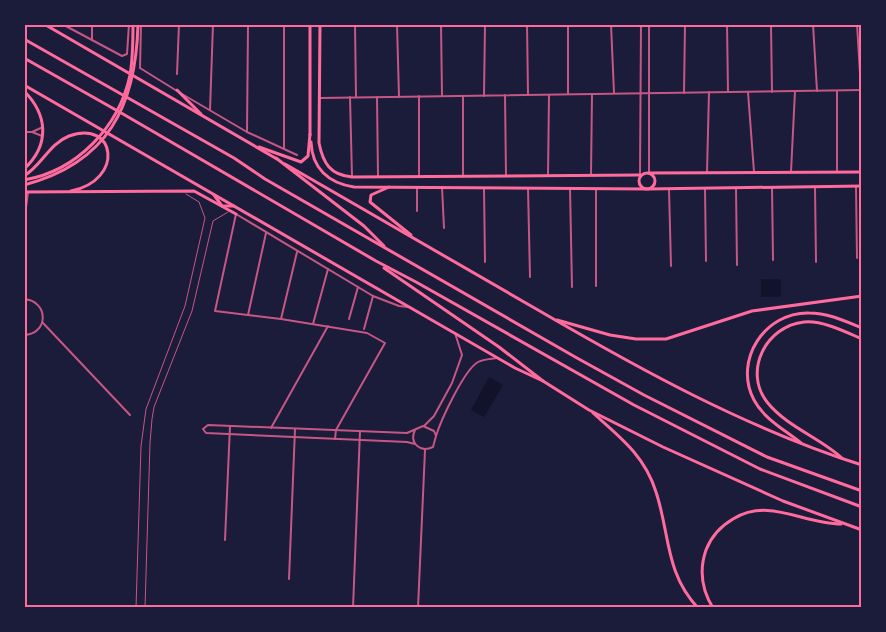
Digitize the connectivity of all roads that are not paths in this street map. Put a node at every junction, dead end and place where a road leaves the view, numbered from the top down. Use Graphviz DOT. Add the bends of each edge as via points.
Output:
graph roads {
  1 [pos="44,24"];
  2 [pos="62,24"];
  3 [pos="92,24"];
  4 [pos="131,24"];
  5 [pos="140,24"];
  6 [pos="179,24"];
  7 [pos="198,24"];
  8 [pos="213,24"];
  9 [pos="220,24"];
  10 [pos="355,24"];
  11 [pos="398,24"];
  12 [pos="441,24"];
  13 [pos="484,24"];
  14 [pos="527,24"];
  15 [pos="568,24"];
  16 [pos="611,24"];
  17 [pos="640,24"];
  18 [pos="650,24"];
  19 [pos="685,24"];
  20 [pos="727,24"];
  21 [pos="813,24"];
  22 [pos="857,24"];
  23 [pos="248,25"];
  24 [pos="284,25"];
  25 [pos="310,25"];
  26 [pos="321,25"];
  27 [pos="771,25"];
  28 [pos="24,39"];
  29 [pos="92,40"];
  30 [pos="24,58"];
  31 [pos="177,74"];
  32 [pos="24,85"];
  33 [pos="177,90"];
  34 [pos="861,90"];
  35 [pos="24,91"];
  36 [pos="795,91"];
  37 [pos="818,91"];
  38 [pos="837,91"];
  39 [pos="709,92"];
  40 [pos="728,92"];
  41 [pos="748,92"];
  42 [pos="772,92"];
  43 [pos="640,93"];
  44 [pos="650,93"];
  45 [pos="684,93"];
  46 [pos="568,94"];
  47 [pos="592,94"];
  48 [pos="614,94"];
  49 [pos="505,95"];
  50 [pos="528,95"];
  51 [pos="549,95"];
  52 [pos="419,96"];
  53 [pos="442,96"];
  54 [pos="463,96"];
  55 [pos="484,96"];
  56 [pos="350,97"];
  57 [pos="356,97"];
  58 [pos="377,97"];
  59 [pos="399,97"];
  60 [pos="320,98"];
  61 [pos="210,110"];
  62 [pos="205,117"];
  63 [pos="43,127"];
  64 [pos="24,132"];
  65 [pos="32,132"];
  66 [pos="247,132"];
  67 [pos="310,134"];
  68 [pos="42,136"];
  69 [pos="319,143"];
  70 [pos="251,144"];
  71 [pos="310,144"];
  72 [pos="284,148"];
  73 [pos="297,155"];
  74 [pos="276,158"];
  75 [pos="24,169"];
  76 [pos="650,172"];
  77 [pos="707,172"];
  78 [pos="754,172"];
  79 [pos="792,172"];
  80 [pos="837,172"];
  81 [pos="862,172"];
  82 [pos="591,175"];
  83 [pos="640,175"];
  84 [pos="419,176"];
  85 [pos="463,176"];
  86 [pos="506,176"];
  87 [pos="548,176"];
  88 [pos="352,177"];
  89 [pos="378,177"];
  90 [pos="24,178"];
  91 [pos="24,185"];
  92 [pos="862,186"];
  93 [pos="389,187"];
  94 [pos="417,187"];
  95 [pos="815,187"];
  96 [pos="856,187"];
  97 [pos="442,188"];
  98 [pos="484,188"];
  99 [pos="528,188"];
  100 [pos="570,188"];
  101 [pos="705,188"];
  102 [pos="736,188"];
  103 [pos="772,188"];
  104 [pos="596,189"];
  105 [pos="647,189"];
  106 [pos="669,189"];
  107 [pos="182,191"];
  108 [pos="26,192"];
  109 [pos="63,192"];
  110 [pos="213,193"];
  111 [pos="222,206"];
  112 [pos="235,206"];
  113 [pos="230,211"];
  114 [pos="417,212"];
  115 [pos="236,214"];
  116 [pos="24,223"];
  117 [pos="444,228"];
  118 [pos="266,233"];
  119 [pos="24,243"];
  120 [pos="422,243"];
  121 [pos="387,249"];
  122 [pos="297,251"];
  123 [pos="857,258"];
  124 [pos="773,260"];
  125 [pos="376,261"];
  126 [pos="706,261"];
  127 [pos="485,262"];
  128 [pos="816,262"];
  129 [pos="736,265"];
  130 [pos="670,266"];
  131 [pos="328,269"];
  132 [pos="530,277"];
  133 [pos="572,286"];
  134 [pos="596,286"];
  135 [pos="358,287"];
  136 [pos="373,296"];
  137 [pos="862,296"];
  138 [pos="25,299"];
  139 [pos="411,307"];
  140 [pos="248,315"];
  141 [pos="550,317"];
  142 [pos="348,318"];
  143 [pos="281,319"];
  144 [pos="43,323"];
  145 [pos="314,324"];
  146 [pos="328,326"];
  147 [pos="862,328"];
  148 [pos="364,329"];
  149 [pos="455,333"];
  150 [pos="24,335"];
  151 [pos="862,339"];
  152 [pos="498,358"];
  153 [pos="543,381"];
  154 [pos="589,410"];
  155 [pos="130,415"];
  156 [pos="230,426"];
  157 [pos="423,426"];
  158 [pos="271,428"];
  159 [pos="294,429"];
  160 [pos="336,430"];
  161 [pos="415,430"];
  162 [pos="360,431"];
  163 [pos="229,435"];
  164 [pos="436,436"];
  165 [pos="295,438"];
  166 [pos="335,439"];
  167 [pos="359,440"];
  168 [pos="415,444"];
  169 [pos="805,446"];
  170 [pos="425,450"];
  171 [pos="843,459"];
  172 [pos="862,465"];
  173 [pos="862,491"];
  174 [pos="862,507"];
  175 [pos="842,524"];
  176 [pos="862,530"];
  177 [pos="225,540"];
  178 [pos="289,579"];
  179 [pos="136,608"];
  180 [pos="145,608"];
  181 [pos="353,608"];
  182 [pos="418,608"];
  183 [pos="698,608"];
  184 [pos="713,608"];
  1 -- 62 [label="main road"];
  2 -- 29 [label="street"];
  3 -- 29 [label="street"];
  4 -- 29 [label="street" via="125,56"];
  4 -- 90 [label="main road" via="130,76 117,113 78,157 44,175"];
  5 -- 6 [label="street"];
  5 -- 33 [label="street" via="140,68"];
  5 -- 91 [label="main road" via="130,89 120,115 98,144 70,167"];
  6 -- 7 [label="street"];
  6 -- 31 [label="street"];
  8 -- 61 [label="street"];
  9 -- 23 [label="street"];
  10 -- 57 [label="street"];
  11 -- 59 [label="street"];
  12 -- 53 [label="street"];
  13 -- 55 [label="street"];
  14 -- 50 [label="street"];
  15 -- 46 [label="street"];
  16 -- 48 [label="street"];
  17 -- 43 [label="street"];
  18 -- 44 [label="street"];
  19 -- 45 [label="street"];
  20 -- 40 [label="street"];
  21 -- 37 [label="street"];
  22 -- 34 [label="street"];
  23 -- 24 [label="street"];
  23 -- 66 [label="street"];
  24 -- 25 [label="street"];
  24 -- 72 [label="street"];
  25 -- 67 [label="main road"];
  26 -- 60 [label="main road"];
  27 -- 42 [label="street"];
  28 -- 121 [label="main road"];
  30 -- 125 [label="main road"];
  32 -- 110 [label="main road"];
  33 -- 61 [label="street"];
  33 -- 62 [label="main road"];
  34 -- 38 [label="street"];
  35 -- 63 [label="main road" via="41,112"];
  36 -- 37 [label="street"];
  36 -- 42 [label="street"];
  36 -- 79 [label="street"];
  37 -- 38 [label="street"];
  38 -- 80 [label="street"];
  39 -- 40 [label="street"];
  39 -- 45 [label="street"];
  39 -- 77 [label="street"];
  40 -- 41 [label="street"];
  41 -- 42 [label="street"];
  41 -- 78 [label="street"];
  43 -- 44 [label="street"];
  43 -- 48 [label="street"];
  43 -- 83 [label="street"];
  44 -- 45 [label="street"];
  44 -- 76 [label="street"];
  46 -- 47 [label="street"];
  46 -- 51 [label="street"];
  47 -- 48 [label="street"];
  47 -- 82 [label="street"];
  49 -- 50 [label="street"];
  49 -- 55 [label="street"];
  49 -- 86 [label="street"];
  50 -- 51 [label="street"];
  51 -- 87 [label="street"];
  52 -- 53 [label="street"];
  52 -- 59 [label="street"];
  52 -- 84 [label="street"];
  53 -- 54 [label="street"];
  54 -- 55 [label="street"];
  54 -- 85 [label="street"];
  56 -- 57 [label="street"];
  56 -- 60 [label="street"];
  56 -- 88 [label="street"];
  57 -- 58 [label="street"];
  58 -- 59 [label="street"];
  58 -- 89 [label="street"];
  60 -- 69 [label="main road"];
  61 -- 66 [label="street"];
  62 -- 70 [label="main road"];
  63 -- 65 [label="street"];
  63 -- 68 [label="main road"];
  64 -- 65 [label="street"];
  65 -- 68 [label="street"];
  66 -- 72 [label="street"];
  67 -- 70 [label="main road" via="308,156 301,162"];
  67 -- 71 [label="main road"];
  68 -- 75 [label="main road" via="34,157"];
  69 -- 71 [label="main road" via="315,147"];
  69 -- 88 [label="main road" via="331,170"];
  70 -- 74 [label="main road"];
  71 -- 93 [label="main road" via="325,176 348,186"];
  72 -- 73 [label="street"];
  74 -- 120 [label="main road"];
  74 -- 121 [label="main road" via="364,226"];
  76 -- 77 [label="main road"];
  76 -- 83 [label="main road"];
  76 -- 105 [label="main road" via="655,182"];
  77 -- 78 [label="main road"];
  78 -- 79 [label="main road"];
  79 -- 80 [label="main road"];
  80 -- 81 [label="main road"];
  82 -- 83 [label="main road"];
  82 -- 87 [label="main road"];
  83 -- 105 [label="main road" via="639,183"];
  84 -- 85 [label="main road"];
  84 -- 89 [label="main road"];
  85 -- 86 [label="main road"];
  86 -- 87 [label="main road"];
  88 -- 89 [label="main road"];
  90 -- 109 [label="main road" via="60,140 81,133 97,136 108,148 109,158 102,175 88,186"];
  92 -- 96 [label="main road"];
  93 -- 94 [label="main road"];
  93 -- 120 [label="main road" via="371,195 370,202"];
  94 -- 97 [label="main road"];
  94 -- 114 [label="street"];
  95 -- 96 [label="main road"];
  95 -- 103 [label="main road"];
  95 -- 128 [label="street"];
  96 -- 123 [label="street"];
  97 -- 98 [label="main road"];
  97 -- 117 [label="street"];
  98 -- 99 [label="main road"];
  98 -- 127 [label="street"];
  99 -- 100 [label="main road"];
  99 -- 132 [label="street"];
  100 -- 104 [label="main road"];
  100 -- 133 [label="street"];
  101 -- 102 [label="main road"];
  101 -- 106 [label="main road"];
  101 -- 126 [label="street"];
  102 -- 103 [label="main road"];
  102 -- 129 [label="street"];
  103 -- 124 [label="street"];
  104 -- 105 [label="main road"];
  104 -- 134 [label="street"];
  105 -- 106 [label="main road"];
  106 -- 130 [label="street"];
  107 -- 109 [label="main road"];
  107 -- 111 [label="main road" via="194,191"];
  107 -- 179 [label="lane" via="199,202 205,218 185,306 146,409 141,446"];
  108 -- 109 [label="main road"];
  108 -- 116 [label="street"];
  110 -- 111 [label="main road"];
  110 -- 112 [label="main road"];
  111 -- 112 [label="main road"];
  111 -- 113 [label="main road"];
  112 -- 139 [label="main road"];
  113 -- 115 [label="main road"];
  113 -- 180 [label="lane" via="213,221 192,310 154,408"];
  115 -- 118 [label="street"];
  115 -- 140 [label="street" via="215,311"];
  118 -- 122 [label="street"];
  118 -- 140 [label="street"];
  119 -- 138 [label="street"];
  120 -- 141 [label="main road"];
  121 -- 173 [label="main road" via="644,395 767,457"];
  122 -- 131 [label="street"];
  122 -- 143 [label="street"];
  125 -- 153 [label="main road"];
  125 -- 174 [label="main road" via="634,405 760,469"];
  131 -- 135 [label="street"];
  131 -- 145 [label="street"];
  135 -- 136 [label="street"];
  135 -- 142 [label="street"];
  136 -- 139 [label="street"];
  136 -- 148 [label="street"];
  137 -- 141 [label="main road" via="753,310 678,337 655,340 596,332"];
  138 -- 144 [label="street" via="40,306"];
  139 -- 149 [label="main road"];
  140 -- 143 [label="street"];
  141 -- 169 [label="main road" via="715,406"];
  143 -- 146 [label="street"];
  144 -- 150 [label="street" via="35,333"];
  144 -- 155 [label="street"];
  146 -- 158 [label="street"];
  146 -- 160 [label="street" via="367,333 384,343"];
  147 -- 169 [label="main road" via="825,315 798,314 775,321 753,347 747,377 755,401 770,420"];
  149 -- 152 [label="main road"];
  149 -- 157 [label="street" via="462,355 435,416"];
  151 -- 171 [label="main road" via="810,322 797,323 772,337 758,364 758,383 767,402"];
  152 -- 153 [label="main road"];
  152 -- 164 [label="street" via="477,362 441,417"];
  153 -- 154 [label="main road"];
  154 -- 175 [label="main road" via="702,466"];
  154 -- 183 [label="main road" via="631,447 649,475 676,575"];
  156 -- 158 [label="street"];
  156 -- 163 [label="street"];
  156 -- 163 [label="street" via="206,425 203,429 206,434"];
  157 -- 161 [label="street"];
  157 -- 164 [label="street" via="434,430"];
  158 -- 159 [label="street"];
  159 -- 160 [label="street"];
  159 -- 165 [label="street"];
  160 -- 162 [label="street"];
  160 -- 166 [label="street"];
  161 -- 162 [label="street"];
  161 -- 168 [label="street"];
  162 -- 167 [label="street"];
  163 -- 165 [label="street"];
  163 -- 177 [label="street"];
  164 -- 170 [label="street" via="433,447"];
  165 -- 166 [label="street"];
  165 -- 178 [label="street"];
  166 -- 167 [label="street"];
  167 -- 168 [label="street"];
  167 -- 181 [label="street"];
  168 -- 170 [label="street"];
  169 -- 171 [label="main road"];
  170 -- 182 [label="street"];
  171 -- 172 [label="main road"];
  175 -- 176 [label="main road"];
  175 -- 184 [label="main road" via="817,522 768,509 750,511 728,522 714,536 703,563 702,581"];
}
